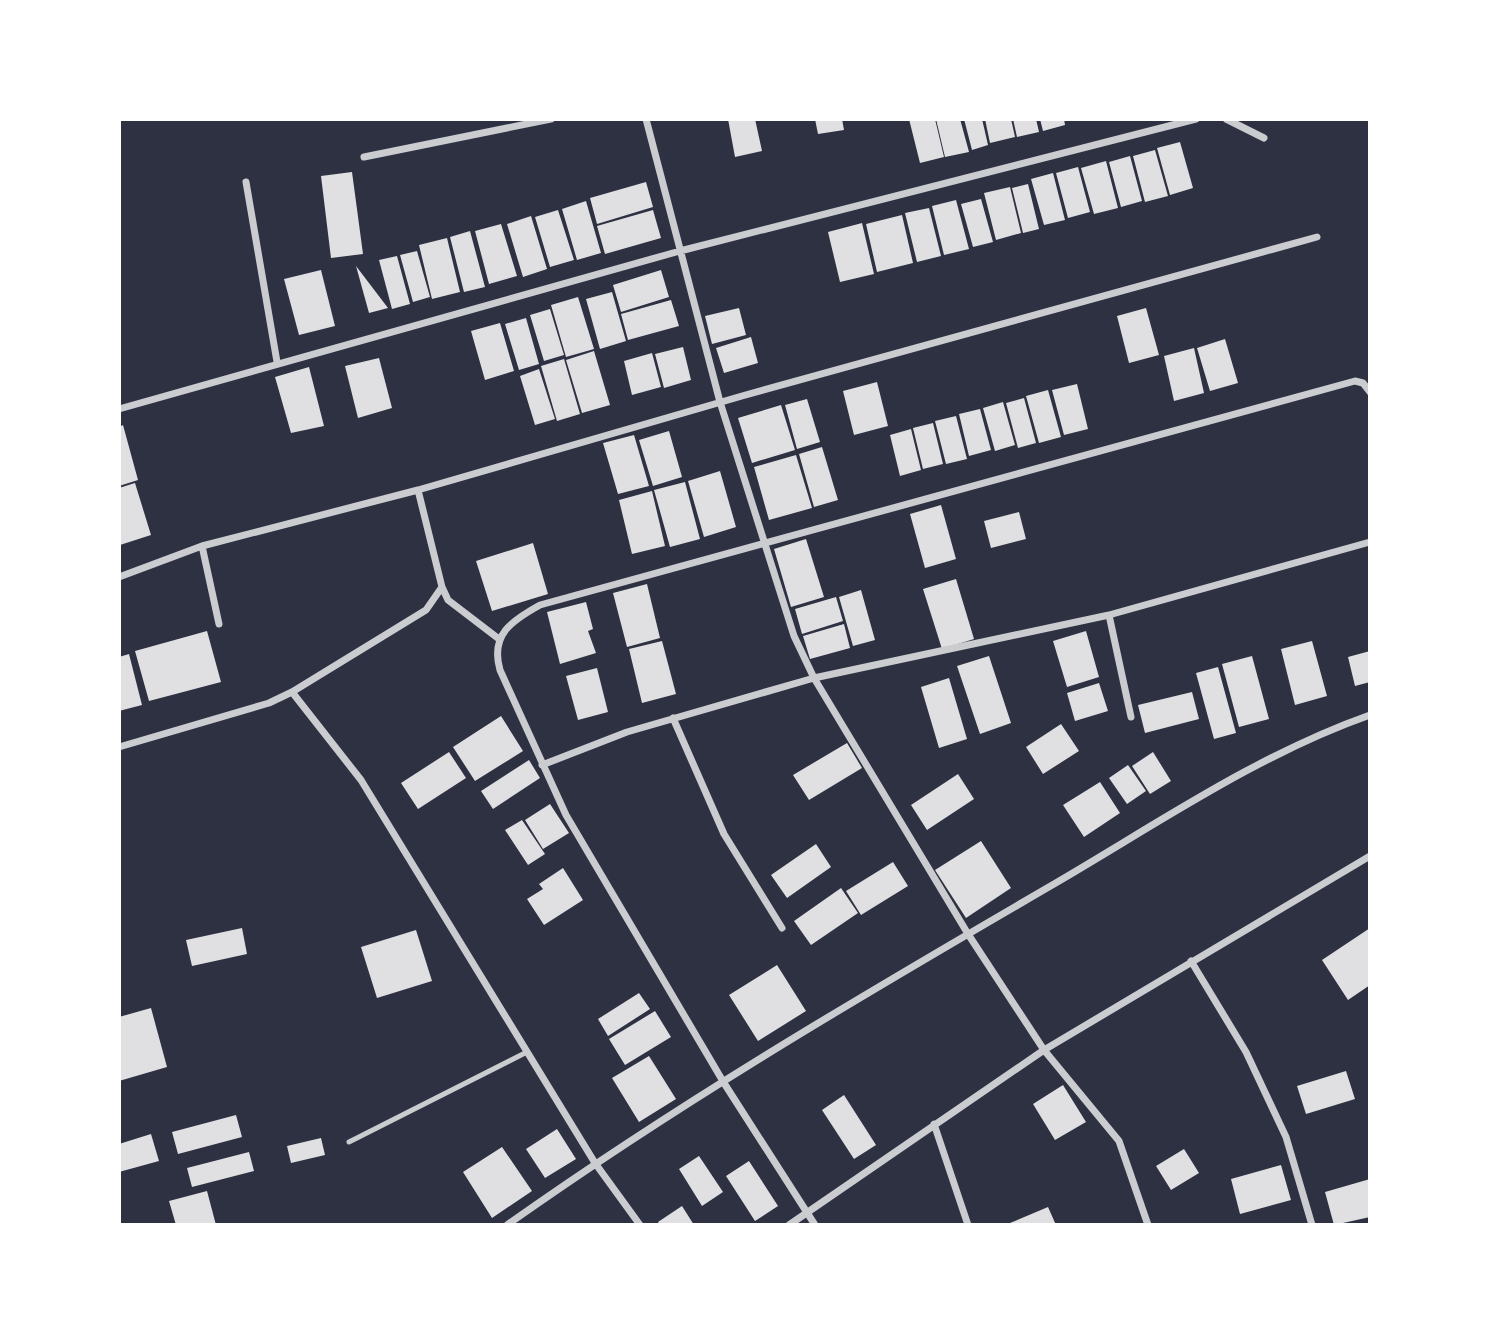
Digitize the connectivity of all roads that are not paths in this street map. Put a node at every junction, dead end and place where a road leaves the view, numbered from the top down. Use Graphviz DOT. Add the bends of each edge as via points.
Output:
graph roads {
  1 [pos="551,119"];
  2 [pos="646,119"];
  3 [pos="1196,119"];
  4 [pos="1226,119"];
  5 [pos="1264,138"];
  6 [pos="363,157"];
  7 [pos="246,182"];
  8 [pos="1317,237"];
  9 [pos="680,251"];
  10 [pos="277,362"];
  11 [pos="1370,393"];
  12 [pos="720,402"];
  13 [pos="119,409"];
  14 [pos="418,490"];
  15 [pos="1370,542"];
  16 [pos="764,544"];
  17 [pos="202,546"];
  18 [pos="119,577"];
  19 [pos="442,587"];
  20 [pos="1109,615"];
  21 [pos="219,624"];
  22 [pos="499,639"];
  23 [pos="814,678"];
  24 [pos="292,692"];
  25 [pos="1370,715"];
  26 [pos="1131,717"];
  27 [pos="673,718"];
  28 [pos="119,747"];
  29 [pos="542,765"];
  30 [pos="1370,856"];
  31 [pos="782,928"];
  32 [pos="968,934"];
  33 [pos="1191,961"];
  34 [pos="1044,1050"];
  35 [pos="527,1052"];
  36 [pos="724,1083"];
  37 [pos="934,1124"];
  38 [pos="349,1142"];
  39 [pos="595,1163"];
  40 [pos="809,1213"];
  41 [pos="507,1225"];
  42 [pos="640,1225"];
  43 [pos="789,1225"];
  44 [pos="815,1225"];
  45 [pos="968,1225"];
  46 [pos="1148,1225"];
  47 [pos="1312,1225"];
  1 -- 6 [label="street"];
  2 -- 9 [label="street"];
  3 -- 9 [label="street"];
  4 -- 5 [label="street"];
  7 -- 10 [label="street"];
  8 -- 12 [label="street"];
  9 -- 10 [label="street"];
  9 -- 12 [label="street"];
  10 -- 13 [label="street"];
  11 -- 16 [label="street" via="1363,383 1354,381"];
  12 -- 14 [label="street"];
  12 -- 16 [label="street"];
  14 -- 17 [label="street"];
  14 -- 19 [label="street"];
  15 -- 20 [label="street"];
  16 -- 22 [label="street" via="540,606 508,627"];
  16 -- 23 [label="street" via="794,636"];
  17 -- 18 [label="street"];
  17 -- 21 [label="street"];
  19 -- 22 [label="street" via="448,600"];
  19 -- 24 [label="street" via="426,610"];
  20 -- 23 [label="street"];
  20 -- 26 [label="street"];
  22 -- 29 [label="street" via="500,670"];
  23 -- 27 [label="street"];
  23 -- 32 [label="street"];
  24 -- 28 [label="street"];
  24 -- 35 [label="street" via="362,780"];
  25 -- 32 [label="street" via="1281,750"];
  27 -- 29 [label="street"];
  27 -- 31 [label="street" via="724,834"];
  29 -- 36 [label="street" via="611,893"];
  30 -- 33 [label="street"];
  32 -- 34 [label="street"];
  32 -- 36 [label="street"];
  33 -- 34 [label="street"];
  33 -- 47 [label="street" via="1246,1052 1286,1137"];
  34 -- 37 [label="street"];
  34 -- 46 [label="street" via="1119,1141"];
  35 -- 38 [label="lane"];
  35 -- 39 [label="street"];
  36 -- 39 [label="street"];
  36 -- 40 [label="street"];
  37 -- 40 [label="street"];
  37 -- 45 [label="street"];
  39 -- 41 [label="street"];
  39 -- 42 [label="street"];
  40 -- 43 [label="street"];
  40 -- 44 [label="street"];
}
